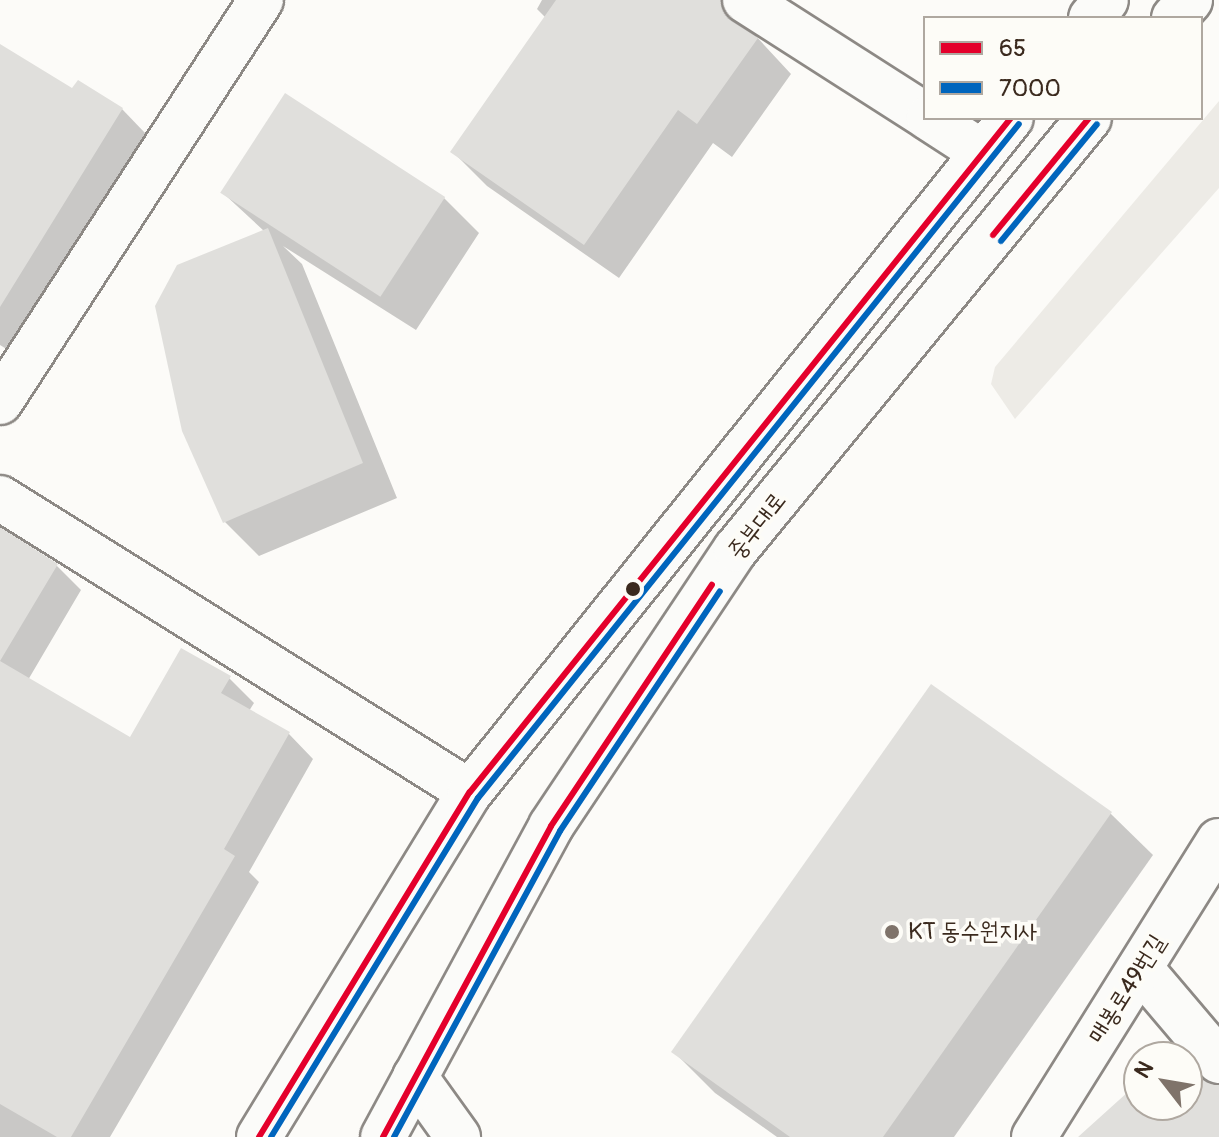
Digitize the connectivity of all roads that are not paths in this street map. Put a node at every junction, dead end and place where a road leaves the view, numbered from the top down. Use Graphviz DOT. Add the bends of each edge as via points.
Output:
graph roads {
  1 [pos="261,0"];
  2 [pos="745,0"];
  3 [pos="1106,0"];
  4 [pos="1190,0"];
  5 [pos="1093,16"];
  6 [pos="1176,16"];
  7 [pos="923,114"];
  8 [pos="932,120"];
  9 [pos="1009,120"];
  10 [pos="1087,120"];
  11 [pos="983,153"];
  12 [pos="0,402"];
  13 [pos="0,498"];
  14 [pos="470,792"];
  15 [pos="1219,841"];
  16 [pos="1140,968"];
  17 [pos="1219,1061"];
  18 [pos="415,1077"];
  19 [pos="259,1137"];
  20 [pos="383,1137"];
  21 [pos="458,1137"];
  22 [pos="1034,1137"];
  1 -- 12 [label="main road"];
  2 -- 7 [label="main road"];
  3 -- 5 [label="main road"];
  4 -- 6 [label="main road"];
  8 -- 11 [label="main road"];
  9 -- 11 [label="main road"];
  10 -- 18 [label="main road, 중부대로" via="736,549 551,826"];
  11 -- 14 [label="main road"];
  13 -- 14 [label="main road"];
  14 -- 19 [label="main road"];
  15 -- 16 [label="main road, 매봉로49번길"];
  16 -- 17 [label="main road"];
  16 -- 22 [label="main road, 매봉로49번길"];
  18 -- 20 [label="main road, 중부대로"];
  18 -- 21 [label="main road"];
}
